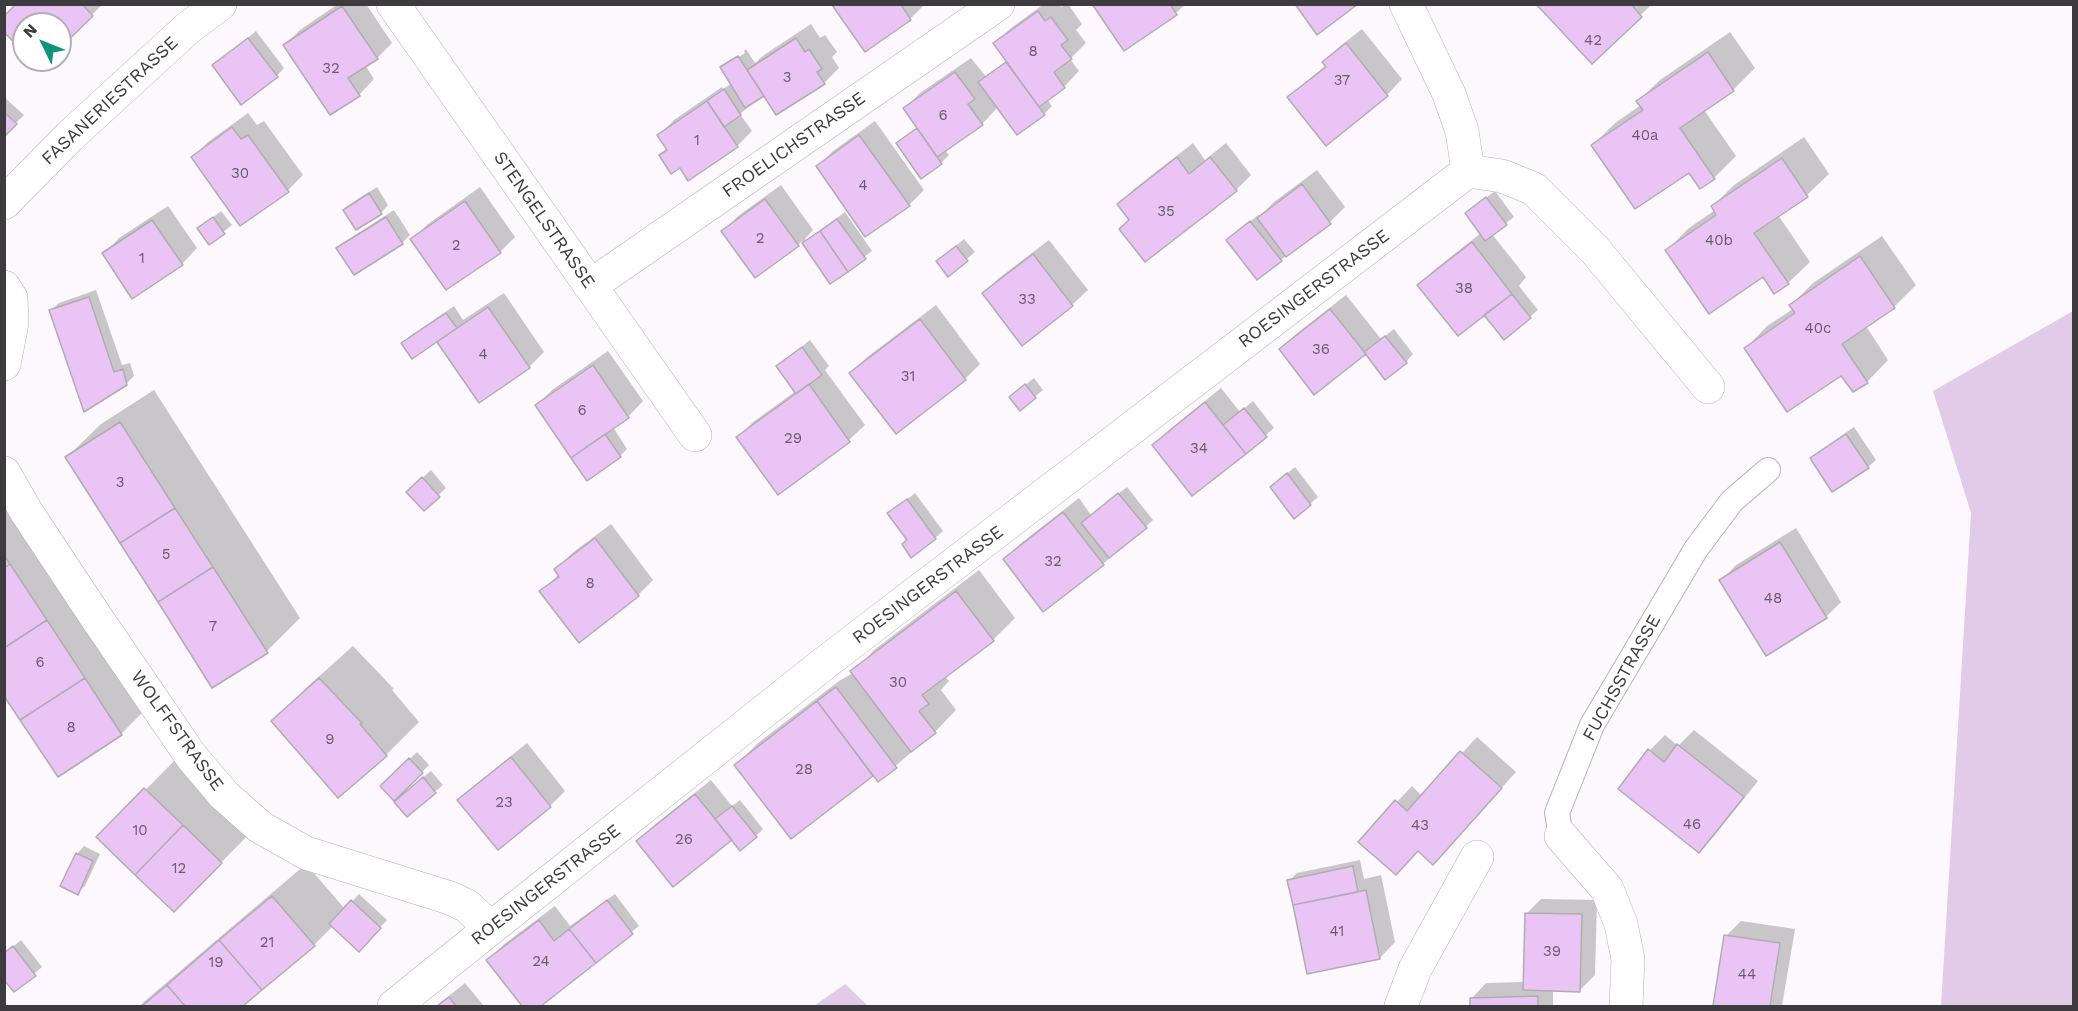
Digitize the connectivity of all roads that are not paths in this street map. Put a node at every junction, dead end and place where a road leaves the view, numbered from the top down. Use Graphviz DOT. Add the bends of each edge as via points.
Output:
graph roads {
  1 [pos="220,4"];
  2 [pos="393,4"];
  3 [pos="998,4"];
  4 [pos="1406,4"];
  5 [pos="1468,171"];
  6 [pos="4,203"];
  7 [pos="590,286"];
  8 [pos="4,287"];
  9 [pos="4,364"];
  10 [pos="1708,387"];
  11 [pos="695,435"];
  12 [pos="1768,470"];
  13 [pos="4,473"];
  14 [pos="1561,836"];
  15 [pos="1478,857"];
  16 [pos="490,928"];
  17 [pos="394,1006"];
  18 [pos="1401,1006"];
  19 [pos="1626,1006"];
  1 -- 6 [label="street, FASANERIESTRASSE" via="188,28 70,136"];
  2 -- 7 [label="street, STENGELSTRASSE"];
  3 -- 7 [label="street, FROELICHSTRASSE"];
  4 -- 5 [label="street" via="1456,112"];
  5 -- 10 [label="street" via="1502,176 1534,189 1595,250"];
  5 -- 16 [label="street, ROESINGERSTRASSE" via="826,662"];
  7 -- 11 [label="street, STENGELSTRASSE"];
  8 -- 9 [label="street" via="11,298 12,323"];
  12 -- 14 [label="lane, FUCHSSTRASSE" via="1732,501 1696,549 1592,725 1557,813"];
  13 -- 16 [label="street, WOLFFSTRASSE" via="96,617 191,756 224,795 260,827 306,853 450,898 467,906"];
  14 -- 19 [label="street, FUCHSSTRASSE" via="1607,889 1621,924 1628,959"];
  15 -- 18 [label="street" via="1415,969"];
  16 -- 17 [label="street, ROESINGERSTRASSE"];
}
